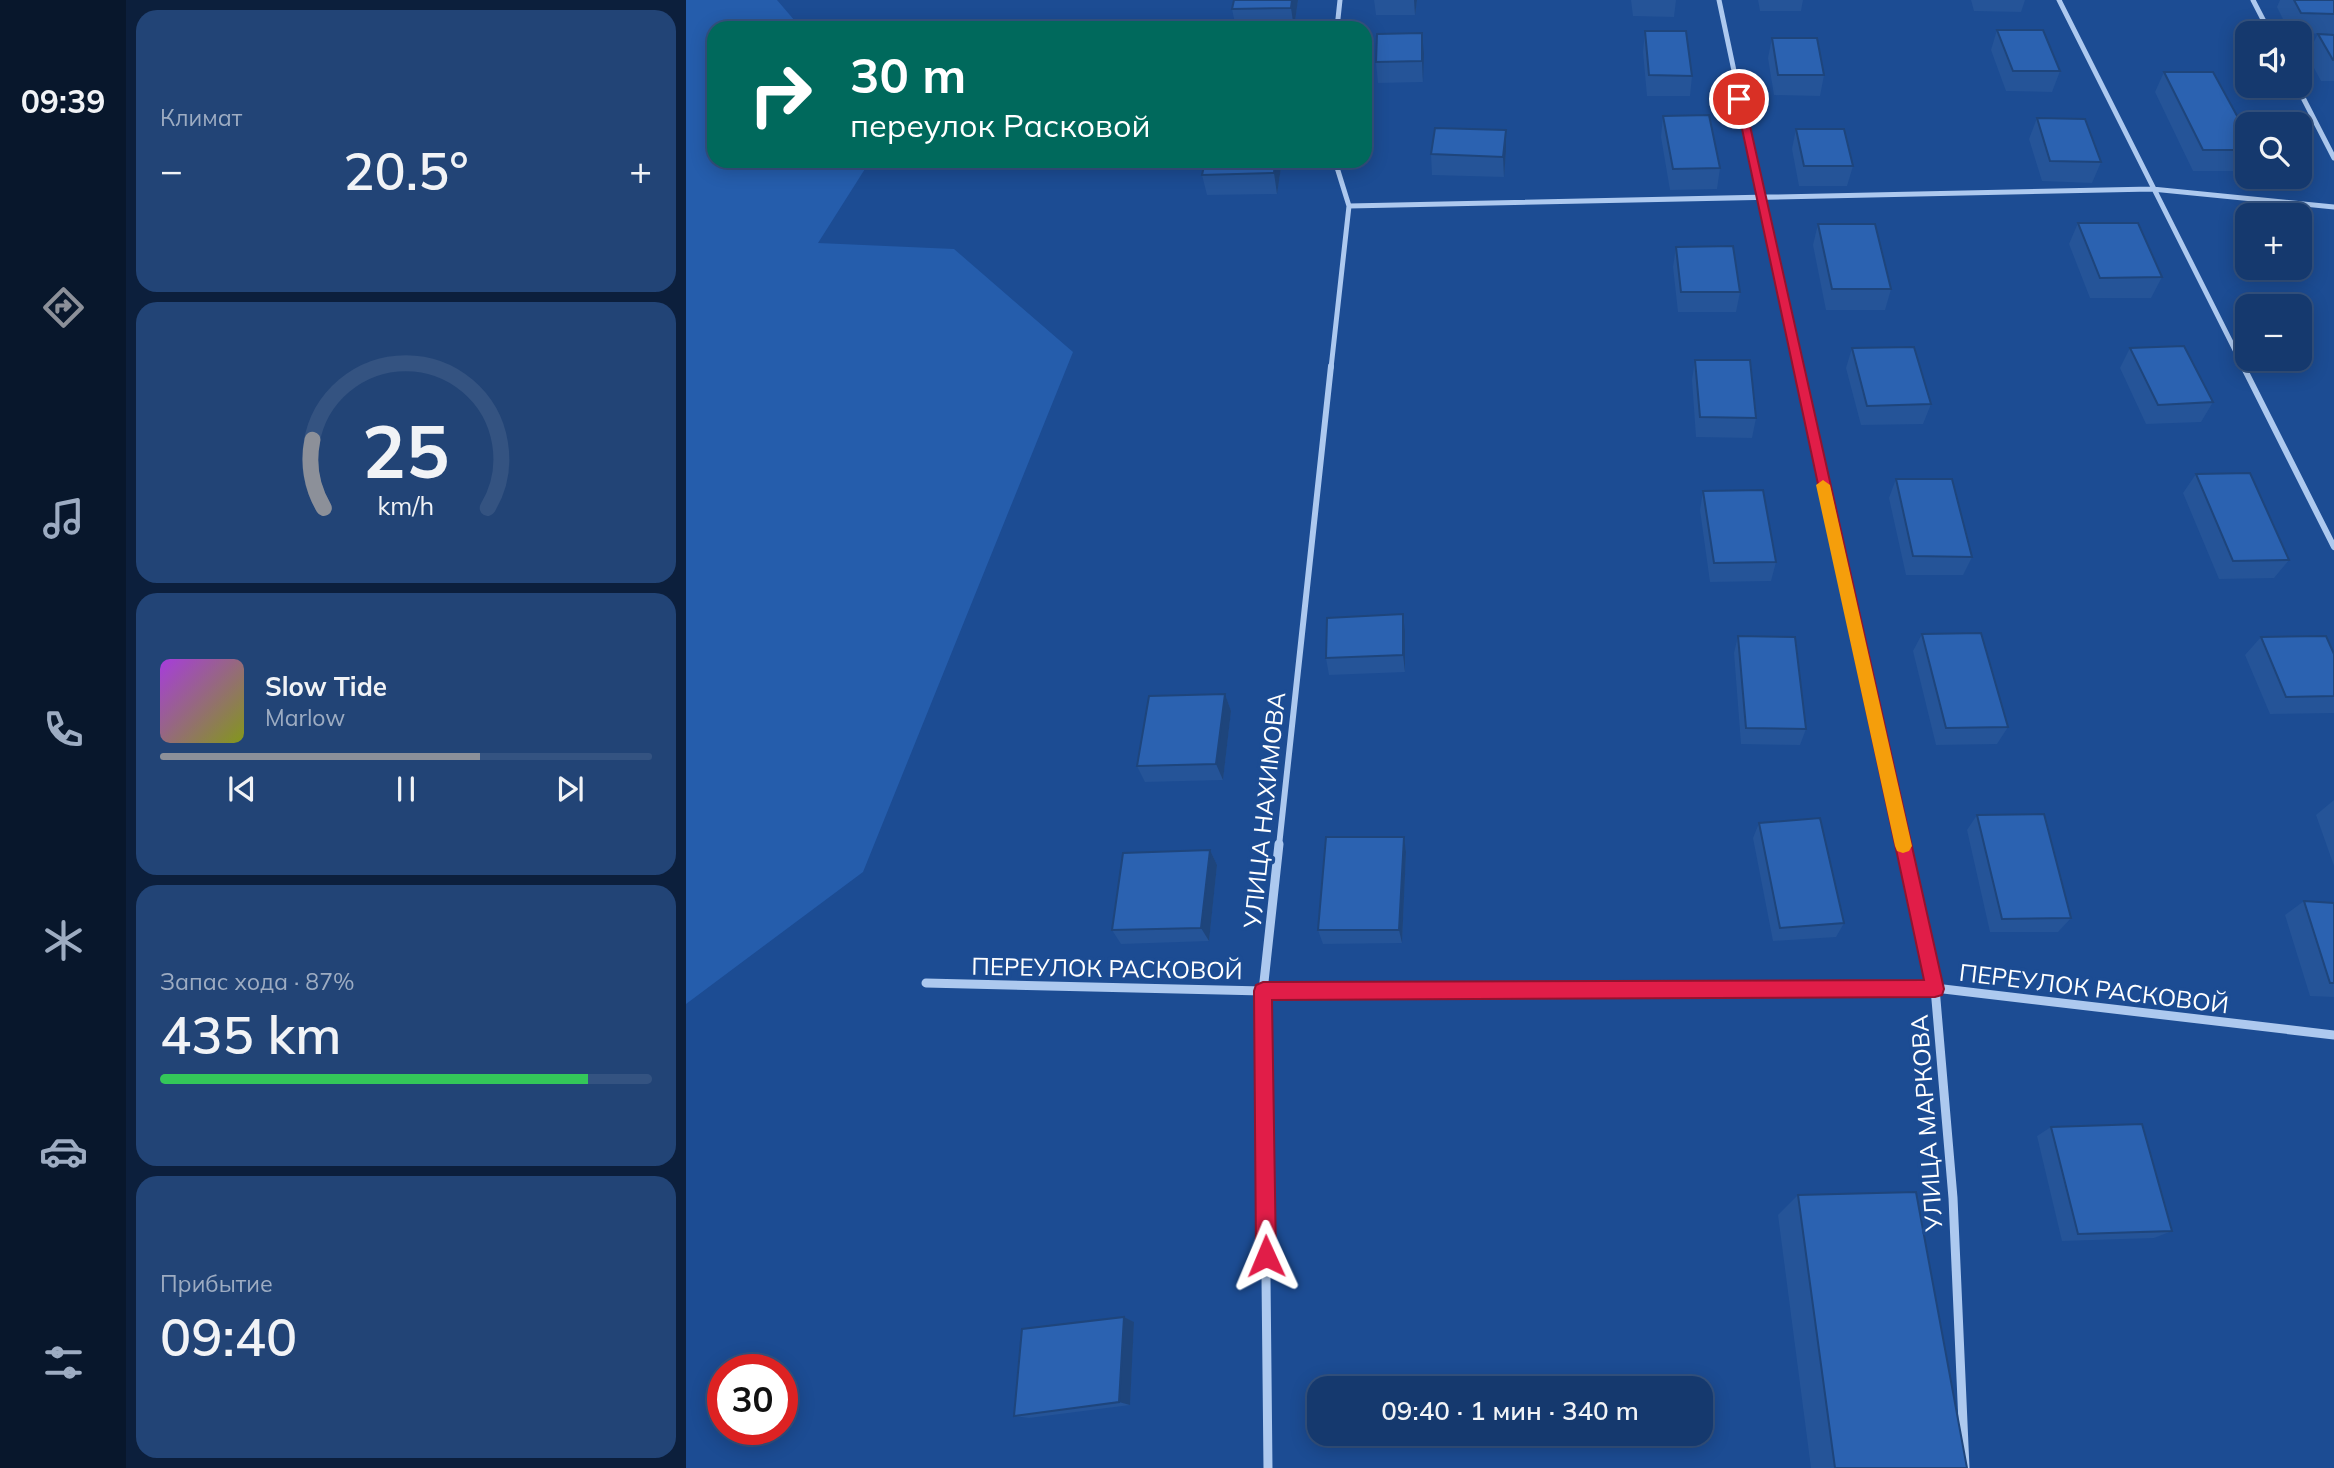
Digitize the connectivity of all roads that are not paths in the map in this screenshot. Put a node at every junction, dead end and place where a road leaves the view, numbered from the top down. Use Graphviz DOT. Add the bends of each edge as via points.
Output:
graph roads {
  1 [pos="1340,0"];
  2 [pos="1718,0"];
  3 [pos="2059,0"];
  4 [pos="2253,0"];
  5 [pos="1338,21"];
  6 [pos="2264,21"];
  7 [pos="2303,98"];
  8 [pos="2334,158"];
  9 [pos="1337,168"];
  10 [pos="2152,189"];
  11 [pos="1759,197"];
  12 [pos="1349,206"];
  13 [pos="2334,207"];
  14 [pos="2334,547"];
  15 [pos="926,983"];
  16 [pos="1935,989"];
  17 [pos="1263,991"];
  18 [pos="2334,1035"];
  19 [pos="1268,1468"];
  20 [pos="1965,1468"];
  1 -- 5 [label="street"];
  2 -- 11 [label="street, УЛИЦА МАРКОВА"];
  3 -- 10 [label="street"];
  4 -- 6 [label="street"];
  7 -- 8 [label="street"];
  9 -- 12 [label="street, УЛИЦА НАХИМОВА"];
  10 -- 11 [label="street"];
  10 -- 13 [label="street"];
  10 -- 14 [label="street"];
  11 -- 12 [label="street"];
  11 -- 16 [label="street, УЛИЦА МАРКОВА"];
  12 -- 17 [label="street, УЛИЦА НАХИМОВА"];
  15 -- 17 [label="street, ПЕРЕУЛОК РАСКОВОЙ"];
  16 -- 17 [label="street, ПЕРЕУЛОК РАСКОВОЙ"];
  16 -- 18 [label="street, ПЕРЕУЛОК РАСКОВОЙ"];
  16 -- 20 [label="street, УЛИЦА МАРКОВА" via="1953,1198"];
  17 -- 19 [label="street, УЛИЦА НАХИМОВА"];
}
